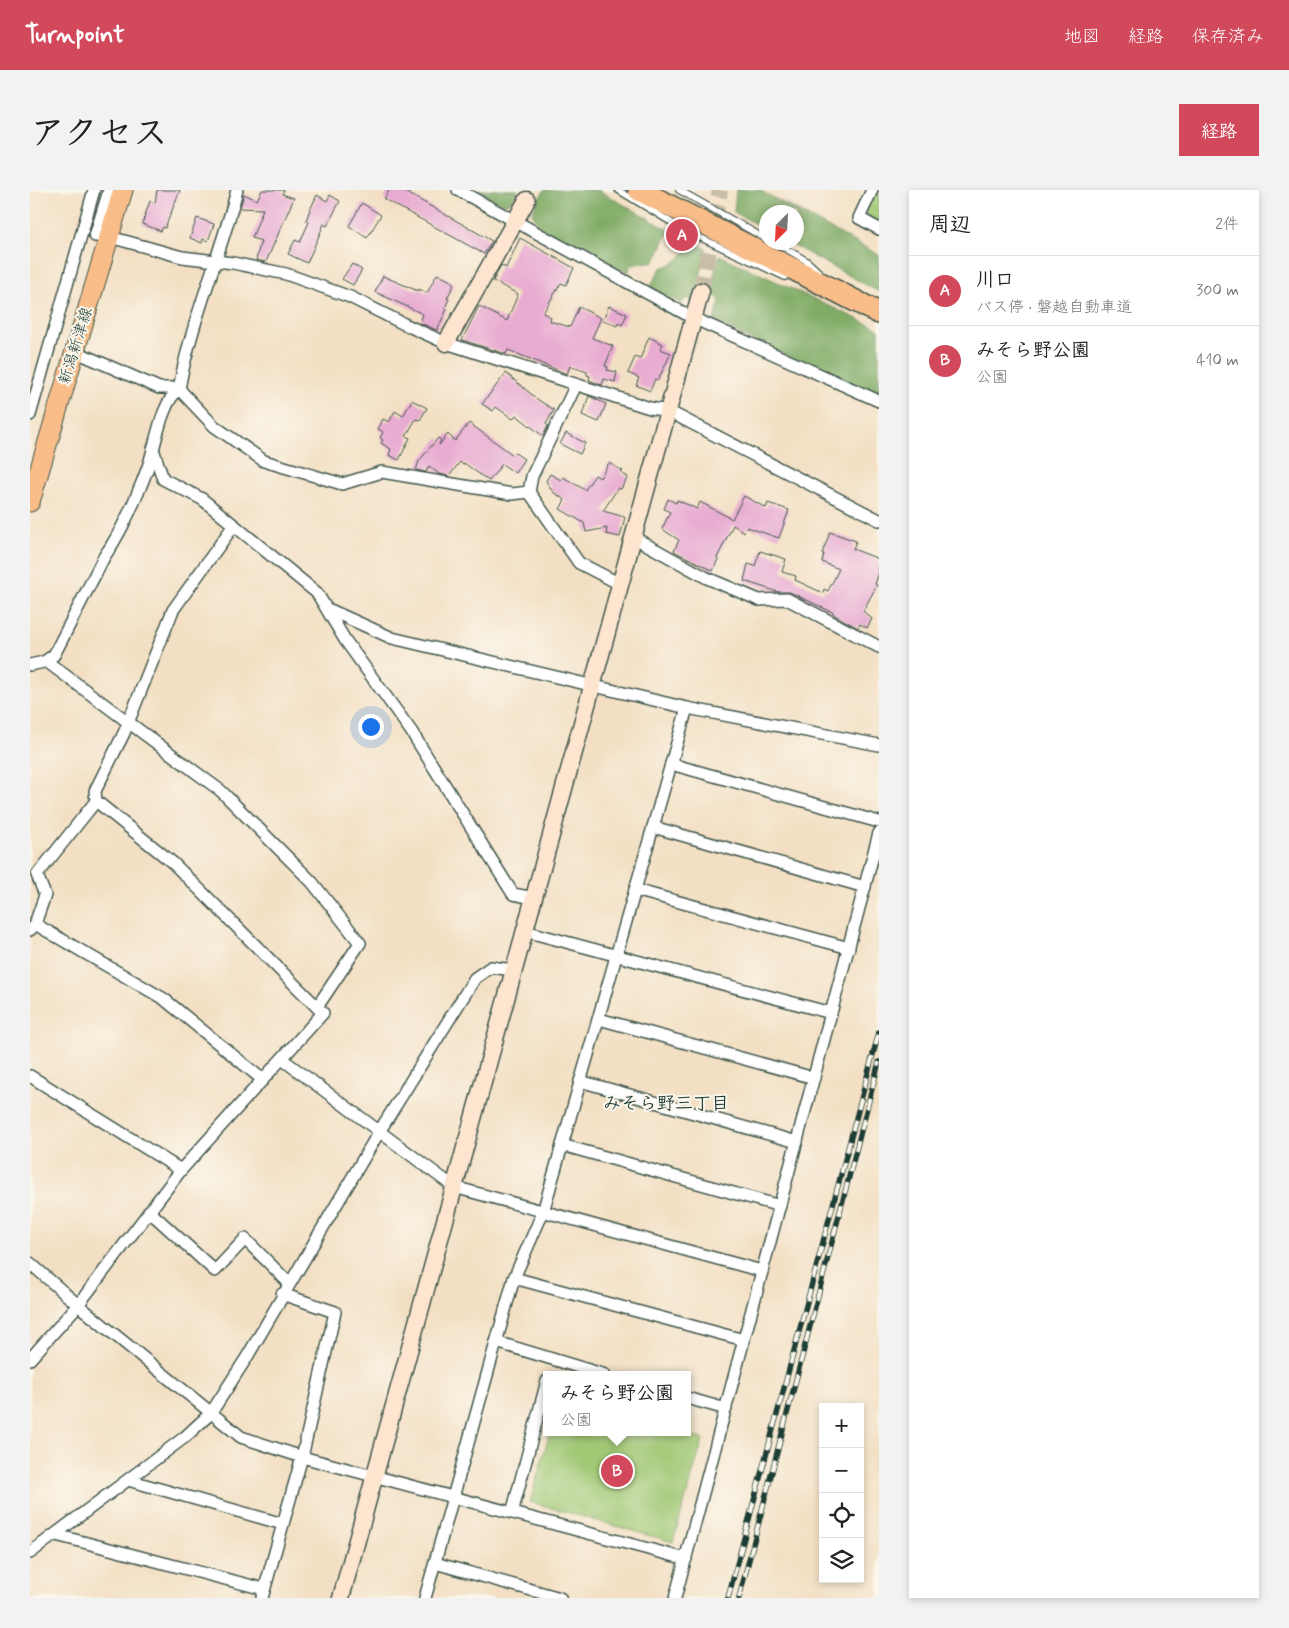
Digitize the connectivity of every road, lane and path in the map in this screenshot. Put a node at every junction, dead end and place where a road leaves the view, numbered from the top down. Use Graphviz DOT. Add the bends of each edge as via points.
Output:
graph roads {
  1 [pos="94,190"];
  2 [pos="109,190"];
  3 [pos="123,190"];
  4 [pos="237,190"];
  5 [pos="458,190"];
  6 [pos="618,190"];
  7 [pos="639,190"];
  8 [pos="679,190"];
  9 [pos="872,190"];
  10 [pos="527,200"];
  11 [pos="516,223"];
  12 [pos="879,229"];
  13 [pos="759,235"];
  14 [pos="110,237"];
  15 [pos="788,250"];
  16 [pos="217,261"];
  17 [pos="791,280"];
  18 [pos="701,291"];
  19 [pos="848,302"];
  20 [pos="879,313"];
  21 [pos="693,318"];
  22 [pos="879,318"];
  23 [pos="446,342"];
  24 [pos="74,351"];
  25 [pos="576,385"];
  26 [pos="179,388"];
  27 [pos="879,401"];
  28 [pos="668,411"];
  29 [pos="30,415"];
  30 [pos="154,449"];
  31 [pos="529,492"];
  32 [pos="30,502"];
  33 [pos="879,520"];
  34 [pos="234,525"];
  35 [pos="633,537"];
  36 [pos="620,584"];
  37 [pos="330,610"];
  38 [pos="879,647"];
  39 [pos="46,661"];
  40 [pos="30,665"];
  41 [pos="592,686"];
  42 [pos="687,708"];
  43 [pos="129,721"];
  44 [pos="879,745"];
  45 [pos="671,764"];
  46 [pos="96,801"];
  47 [pos="879,822"];
  48 [pos="653,827"];
  49 [pos="879,833"];
  50 [pos="30,882"];
  51 [pos="865,887"];
  52 [pos="635,890"];
  53 [pos="45,895"];
  54 [pos="534,898"];
  55 [pos="32,927"];
  56 [pos="524,931"];
  57 [pos="848,948"];
  58 [pos="617,954"];
  59 [pos="513,970"];
  60 [pos="317,1007"];
  61 [pos="831,1013"];
  62 [pos="598,1018"];
  63 [pos="282,1058"];
  64 [pos="30,1076"];
  65 [pos="814,1078"];
  66 [pos="263,1080"];
  67 [pos="580,1081"];
  68 [pos="379,1132"];
  69 [pos="797,1142"];
  70 [pos="562,1145"];
  71 [pos="181,1170"];
  72 [pos="454,1187"];
  73 [pos="780,1206"];
  74 [pos="149,1211"];
  75 [pos="543,1212"];
  76 [pos="30,1262"];
  77 [pos="762,1271"];
  78 [pos="514,1278"];
  79 [pos="289,1283"];
  80 [pos="282,1294"];
  81 [pos="78,1306"];
  82 [pos="744,1340"];
  83 [pos="496,1342"];
  84 [pos="30,1359"];
  85 [pos="552,1360"];
  86 [pos="550,1371"];
  87 [pos="591,1371"];
  88 [pos="543,1396"];
  89 [pos="691,1399"];
  90 [pos="726,1409"];
  91 [pos="211,1413"];
  92 [pos="302,1457"];
  93 [pos="374,1476"];
  94 [pos="128,1480"];
  95 [pos="453,1497"];
  96 [pos="512,1513"];
  97 [pos="283,1524"];
  98 [pos="56,1535"];
  99 [pos="30,1553"];
  100 [pos="686,1560"];
  101 [pos="435,1563"];
  102 [pos="263,1594"];
  103 [pos="341,1598"];
  104 [pos="425,1598"];
  105 [pos="560,1598"];
  106 [pos="676,1598"];
  1 -- 29 [label="street"];
  2 -- 14 [label="street" via="95,236"];
  3 -- 14 [label="main road, 新潟新津線"];
  4 -- 16 [label="street"];
  5 -- 11 [label="street"];
  6 -- 17 [label="lane" via="684,230"];
  7 -- 19 [label="highway"];
  8 -- 13 [label="lane"];
  9 -- 12 [label="street" via="858,218"];
  10 -- 11 [label="street"];
  11 -- 21 [label="street"];
  11 -- 23 [label="street"];
  14 -- 16 [label="street" via="182,257"];
  14 -- 24 [label="main road, 新潟新津線"];
  15 -- 19 [label="lane" via="807,261"];
  16 -- 23 [label="street" via="286,274 350,296"];
  16 -- 26 [label="street" via="186,351"];
  18 -- 21 [label="street"];
  19 -- 20 [label="highway"];
  19 -- 22 [label="lane"];
  21 -- 27 [label="street"];
  21 -- 28 [label="street"];
  23 -- 25 [label="street"];
  24 -- 26 [label="street" via="159,388"];
  24 -- 32 [label="main road, 新潟新津線"];
  25 -- 28 [label="street"];
  25 -- 31 [label="street" via="532,476"];
  26 -- 30 [label="street" via="173,394"];
  26 -- 31 [label="street" via="214,426 264,461 342,484 382,472 504,493"];
  28 -- 33 [label="street"];
  28 -- 35 [label="street"];
  30 -- 34 [label="street" via="163,479 202,499"];
  30 -- 39 [label="street" via="115,542 104,557 54,655"];
  31 -- 36 [label="street" via="579,563"];
  34 -- 37 [label="street" via="317,593"];
  34 -- 43 [label="street" via="173,610"];
  35 -- 36 [label="street"];
  35 -- 38 [label="street" via="707,578 759,600 787,599"];
  36 -- 41 [label="street"];
  37 -- 41 [label="street" via="392,638"];
  37 -- 54 [label="street" via="345,640 410,730 513,894"];
  39 -- 40 [label="street"];
  39 -- 43 [label="street"];
  41 -- 42 [label="street"];
  41 -- 54 [label="street"];
  42 -- 44 [label="street"];
  42 -- 45 [label="street"];
  43 -- 46 [label="street" via="95,791"];
  43 -- 60 [label="street" via="221,791 312,882 360,943"];
  45 -- 47 [label="street"];
  45 -- 48 [label="street"];
  46 -- 53 [label="street" via="37,875"];
  46 -- 60 [label="street" via="173,863"];
  48 -- 51 [label="street"];
  48 -- 52 [label="street"];
  49 -- 51 [label="street"];
  50 -- 53 [label="street"];
  51 -- 57 [label="street"];
  52 -- 57 [label="street"];
  52 -- 58 [label="street"];
  53 -- 55 [label="street"];
  54 -- 56 [label="street"];
  55 -- 66 [label="street" via="164,999"];
  56 -- 58 [label="street"];
  56 -- 59 [label="street"];
  57 -- 61 [label="street"];
  58 -- 61 [label="street"];
  58 -- 62 [label="street"];
  59 -- 68 [label="street" via="491,967 475,978"];
  59 -- 72 [label="street"];
  60 -- 63 [label="street" via="322,1013"];
  61 -- 65 [label="street"];
  62 -- 65 [label="street"];
  62 -- 67 [label="street"];
  63 -- 66 [label="street"];
  63 -- 68 [label="street"];
  64 -- 71 [label="street"];
  65 -- 69 [label="street"];
  66 -- 71 [label="street"];
  67 -- 69 [label="street"];
  67 -- 70 [label="street"];
  68 -- 72 [label="street"];
  68 -- 79 [label="street"];
  69 -- 73 [label="street"];
  70 -- 73 [label="street"];
  70 -- 75 [label="street"];
  71 -- 74 [label="street"];
  72 -- 75 [label="street"];
  72 -- 93 [label="street"];
  73 -- 77 [label="street"];
  74 -- 79 [label="street" via="215,1271 245,1238"];
  74 -- 81 [label="street"];
  75 -- 77 [label="street"];
  75 -- 78 [label="street"];
  76 -- 81 [label="street"];
  77 -- 82 [label="street"];
  78 -- 82 [label="street"];
  78 -- 83 [label="street"];
  79 -- 80 [label="street"];
  80 -- 91 [label="street" via="247,1358"];
  80 -- 92 [label="street" via="335,1312"];
  81 -- 84 [label="street"];
  81 -- 91 [label="street"];
  82 -- 90 [label="street"];
  83 -- 85 [label="street"];
  83 -- 95 [label="street"];
  85 -- 86 [label="street"];
  85 -- 87 [label="street"];
  88 -- 96 [label="street"];
  89 -- 90 [label="street"];
  90 -- 100 [label="street"];
  91 -- 92 [label="street" via="241,1437"];
  91 -- 94 [label="street"];
  92 -- 93 [label="street"];
  92 -- 97 [label="street"];
  93 -- 95 [label="street"];
  93 -- 103 [label="street"];
  94 -- 97 [label="street"];
  94 -- 98 [label="street"];
  95 -- 96 [label="street"];
  95 -- 101 [label="street"];
  96 -- 100 [label="street"];
  97 -- 102 [label="street"];
  98 -- 99 [label="street"];
  98 -- 102 [label="street"];
  100 -- 106 [label="street"];
  101 -- 104 [label="street"];
  101 -- 105 [label="street"];
}
